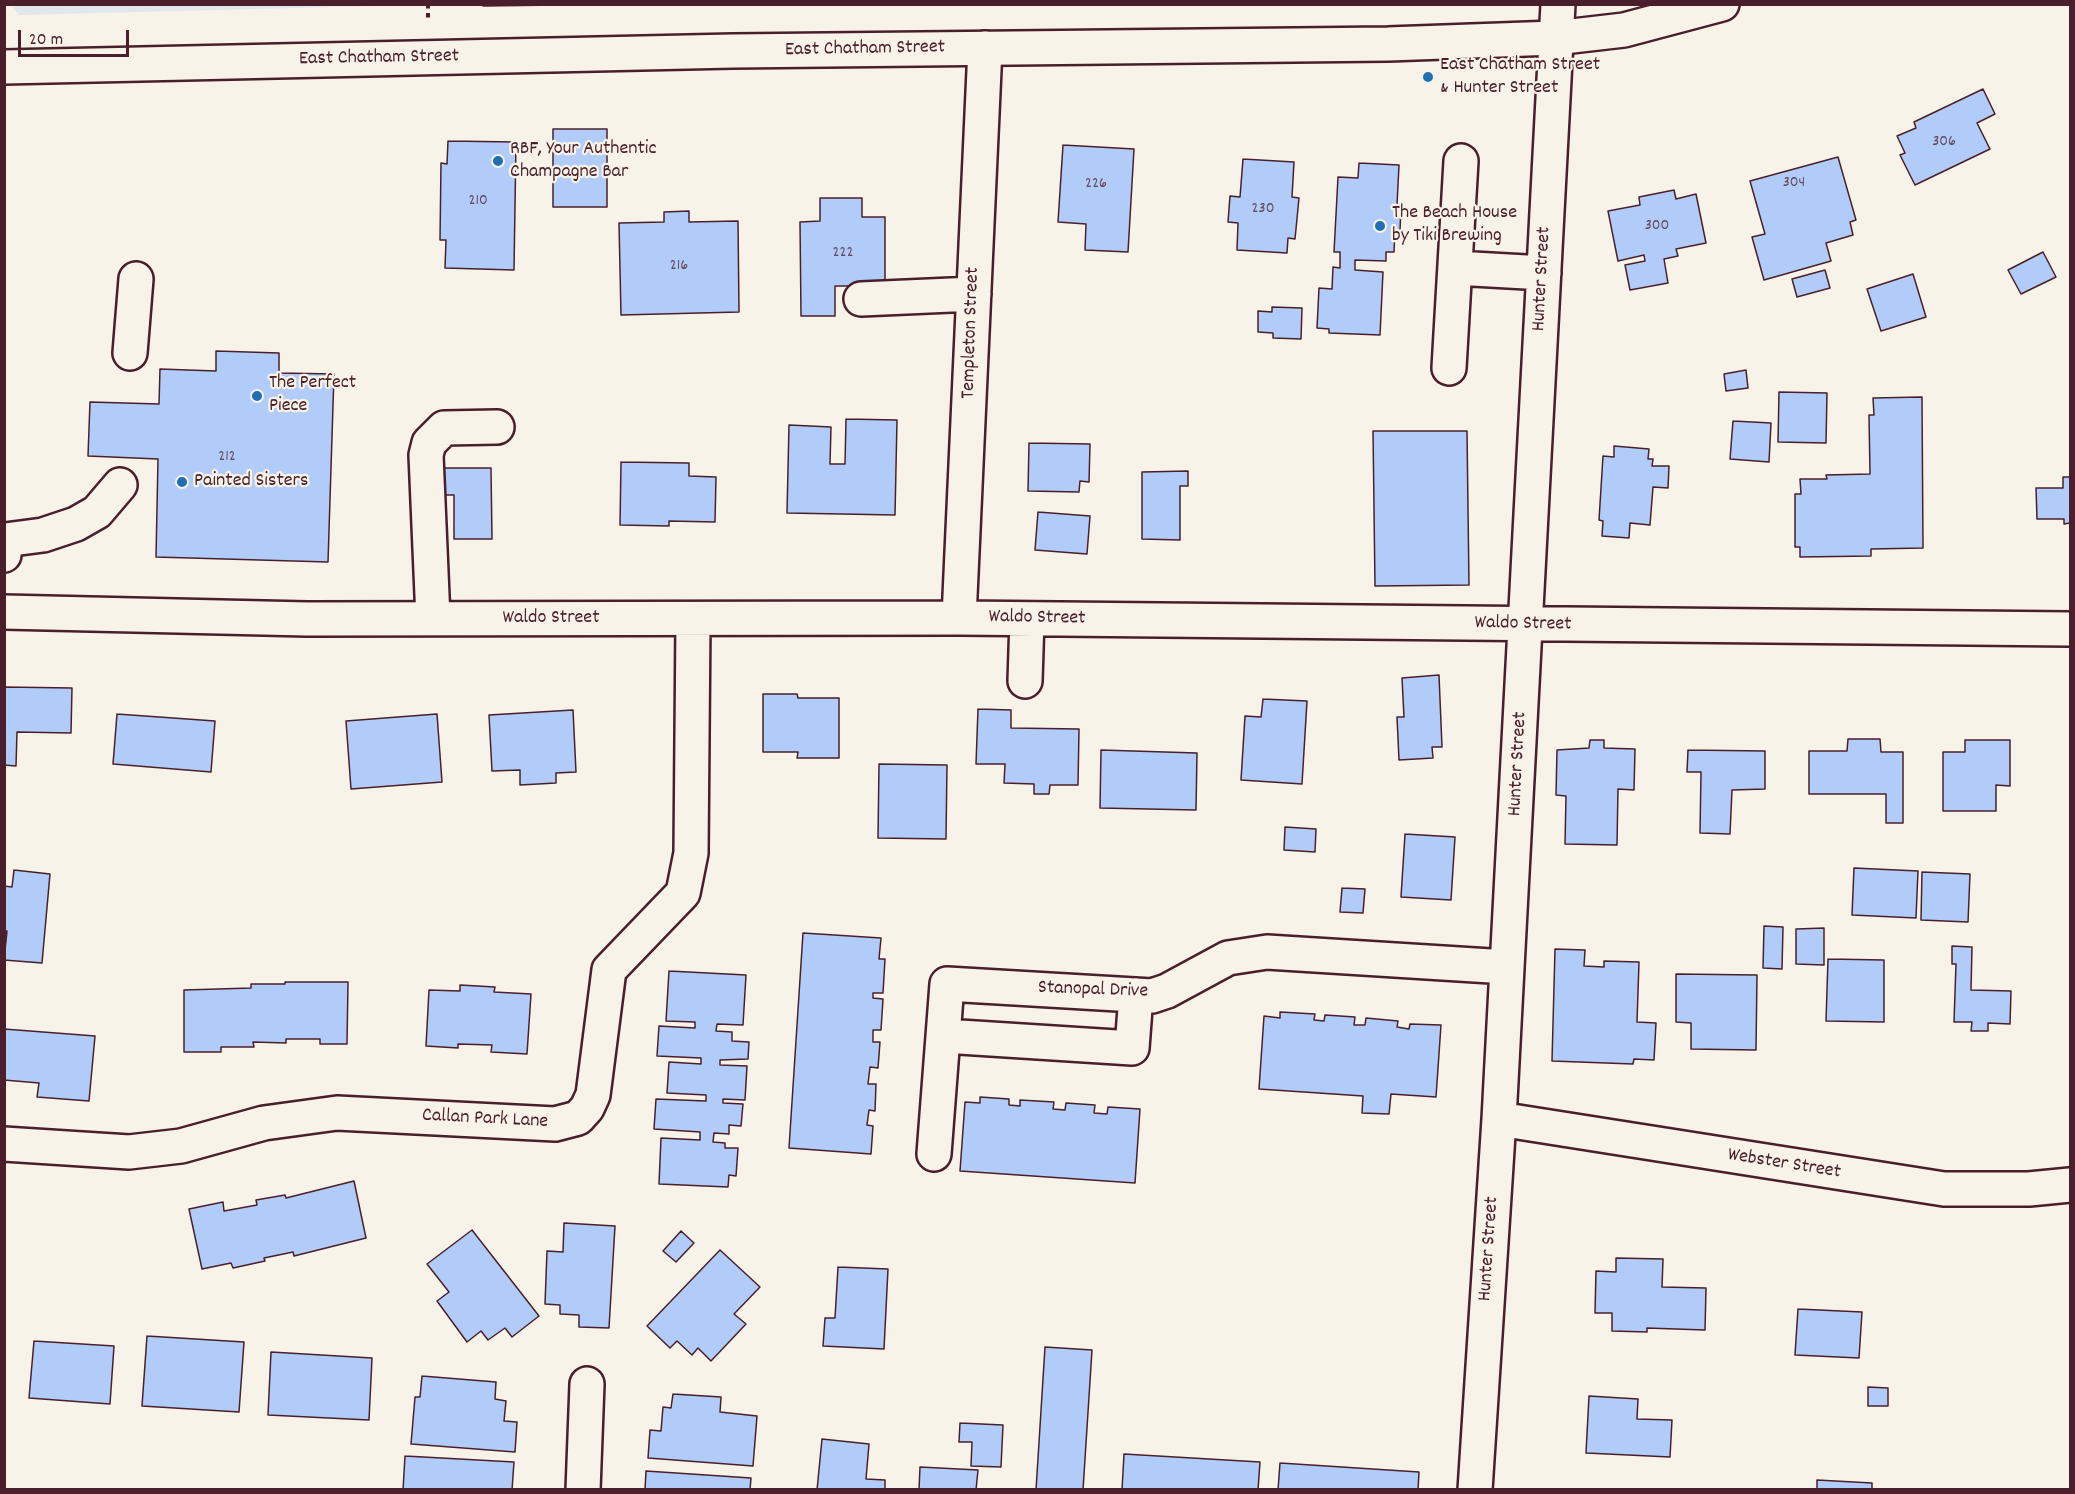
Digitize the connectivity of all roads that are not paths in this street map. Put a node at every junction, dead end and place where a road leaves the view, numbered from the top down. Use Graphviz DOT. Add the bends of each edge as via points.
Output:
graph roads {
  1 [pos="1558,4"];
  2 [pos="1722,4"];
  3 [pos="1555,38"];
  4 [pos="985,48"];
  5 [pos="4,67"];
  6 [pos="1461,161"];
  7 [pos="1455,268"];
  8 [pos="1544,273"];
  9 [pos="136,279"];
  10 [pos="974,294"];
  11 [pos="861,299"];
  12 [pos="130,353"];
  13 [pos="1449,368"];
  14 [pos="497,427"];
  15 [pos="120,485"];
  16 [pos="4,555"];
  17 [pos="4,612"];
  18 [pos="959,618"];
  19 [pos="433,619"];
  20 [pos="1027,619"];
  21 [pos="693,620"];
  22 [pos="1526,625"];
  23 [pos="2070,629"];
  24 [pos="1025,681"];
  25 [pos="1507,967"];
  26 [pos="1136,995"];
  27 [pos="944,1036"];
  28 [pos="1499,1119"];
  29 [pos="4,1144"];
  30 [pos="934,1154"];
  31 [pos="2070,1185"];
  32 [pos="587,1384"];
  33 [pos="583,1490"];
  34 [pos="1475,1490"];
  1 -- 3 [label="street, Hunter Street"];
  2 -- 3 [label="street, East Chatham Street" via="1624,30"];
  3 -- 4 [label="street, East Chatham Street" via="1398,44"];
  3 -- 8 [label="street, Hunter Street"];
  4 -- 5 [label="street, East Chatham Street"];
  4 -- 10 [label="street, Templeton Street"];
  6 -- 7 [label="street"];
  7 -- 8 [label="street"];
  7 -- 13 [label="street"];
  8 -- 22 [label="street, Hunter Street"];
  9 -- 12 [label="street"];
  10 -- 11 [label="street"];
  10 -- 18 [label="street, Templeton Street"];
  14 -- 19 [label="street" via="444,428 429,443 426,455"];
  15 -- 16 [label="street" via="97,512 76,524 43,535 5,540"];
  17 -- 19 [label="street, Waldo Street"];
  18 -- 20 [label="street, Waldo Street"];
  18 -- 21 [label="street, Waldo Street"];
  19 -- 21 [label="street, Waldo Street"];
  20 -- 22 [label="street, Waldo Street"];
  20 -- 24 [label="street"];
  21 -- 29 [label="street, Callan Park Lane" via="691,853 683,893 609,969 593,1095 578,1118 555,1124 337,1113 264,1123 181,1146 129,1152"];
  22 -- 23 [label="street, Waldo Street"];
  22 -- 25 [label="street, Hunter Street"];
  25 -- 26 [label="street, Stanopal Drive" via="1290,951 1252,952 1228,958 1167,991 1152,996"];
  25 -- 28 [label="street, Hunter Street"];
  26 -- 27 [label="street" via="1132,1048"];
  26 -- 27 [label="street, Stanopal Drive" via="946,984"];
  27 -- 30 [label="street, Stanopal Drive"];
  28 -- 31 [label="street, Webster Street" via="1944,1189"];
  28 -- 34 [label="street, Hunter Street"];
  32 -- 33 [label="street"];
}
